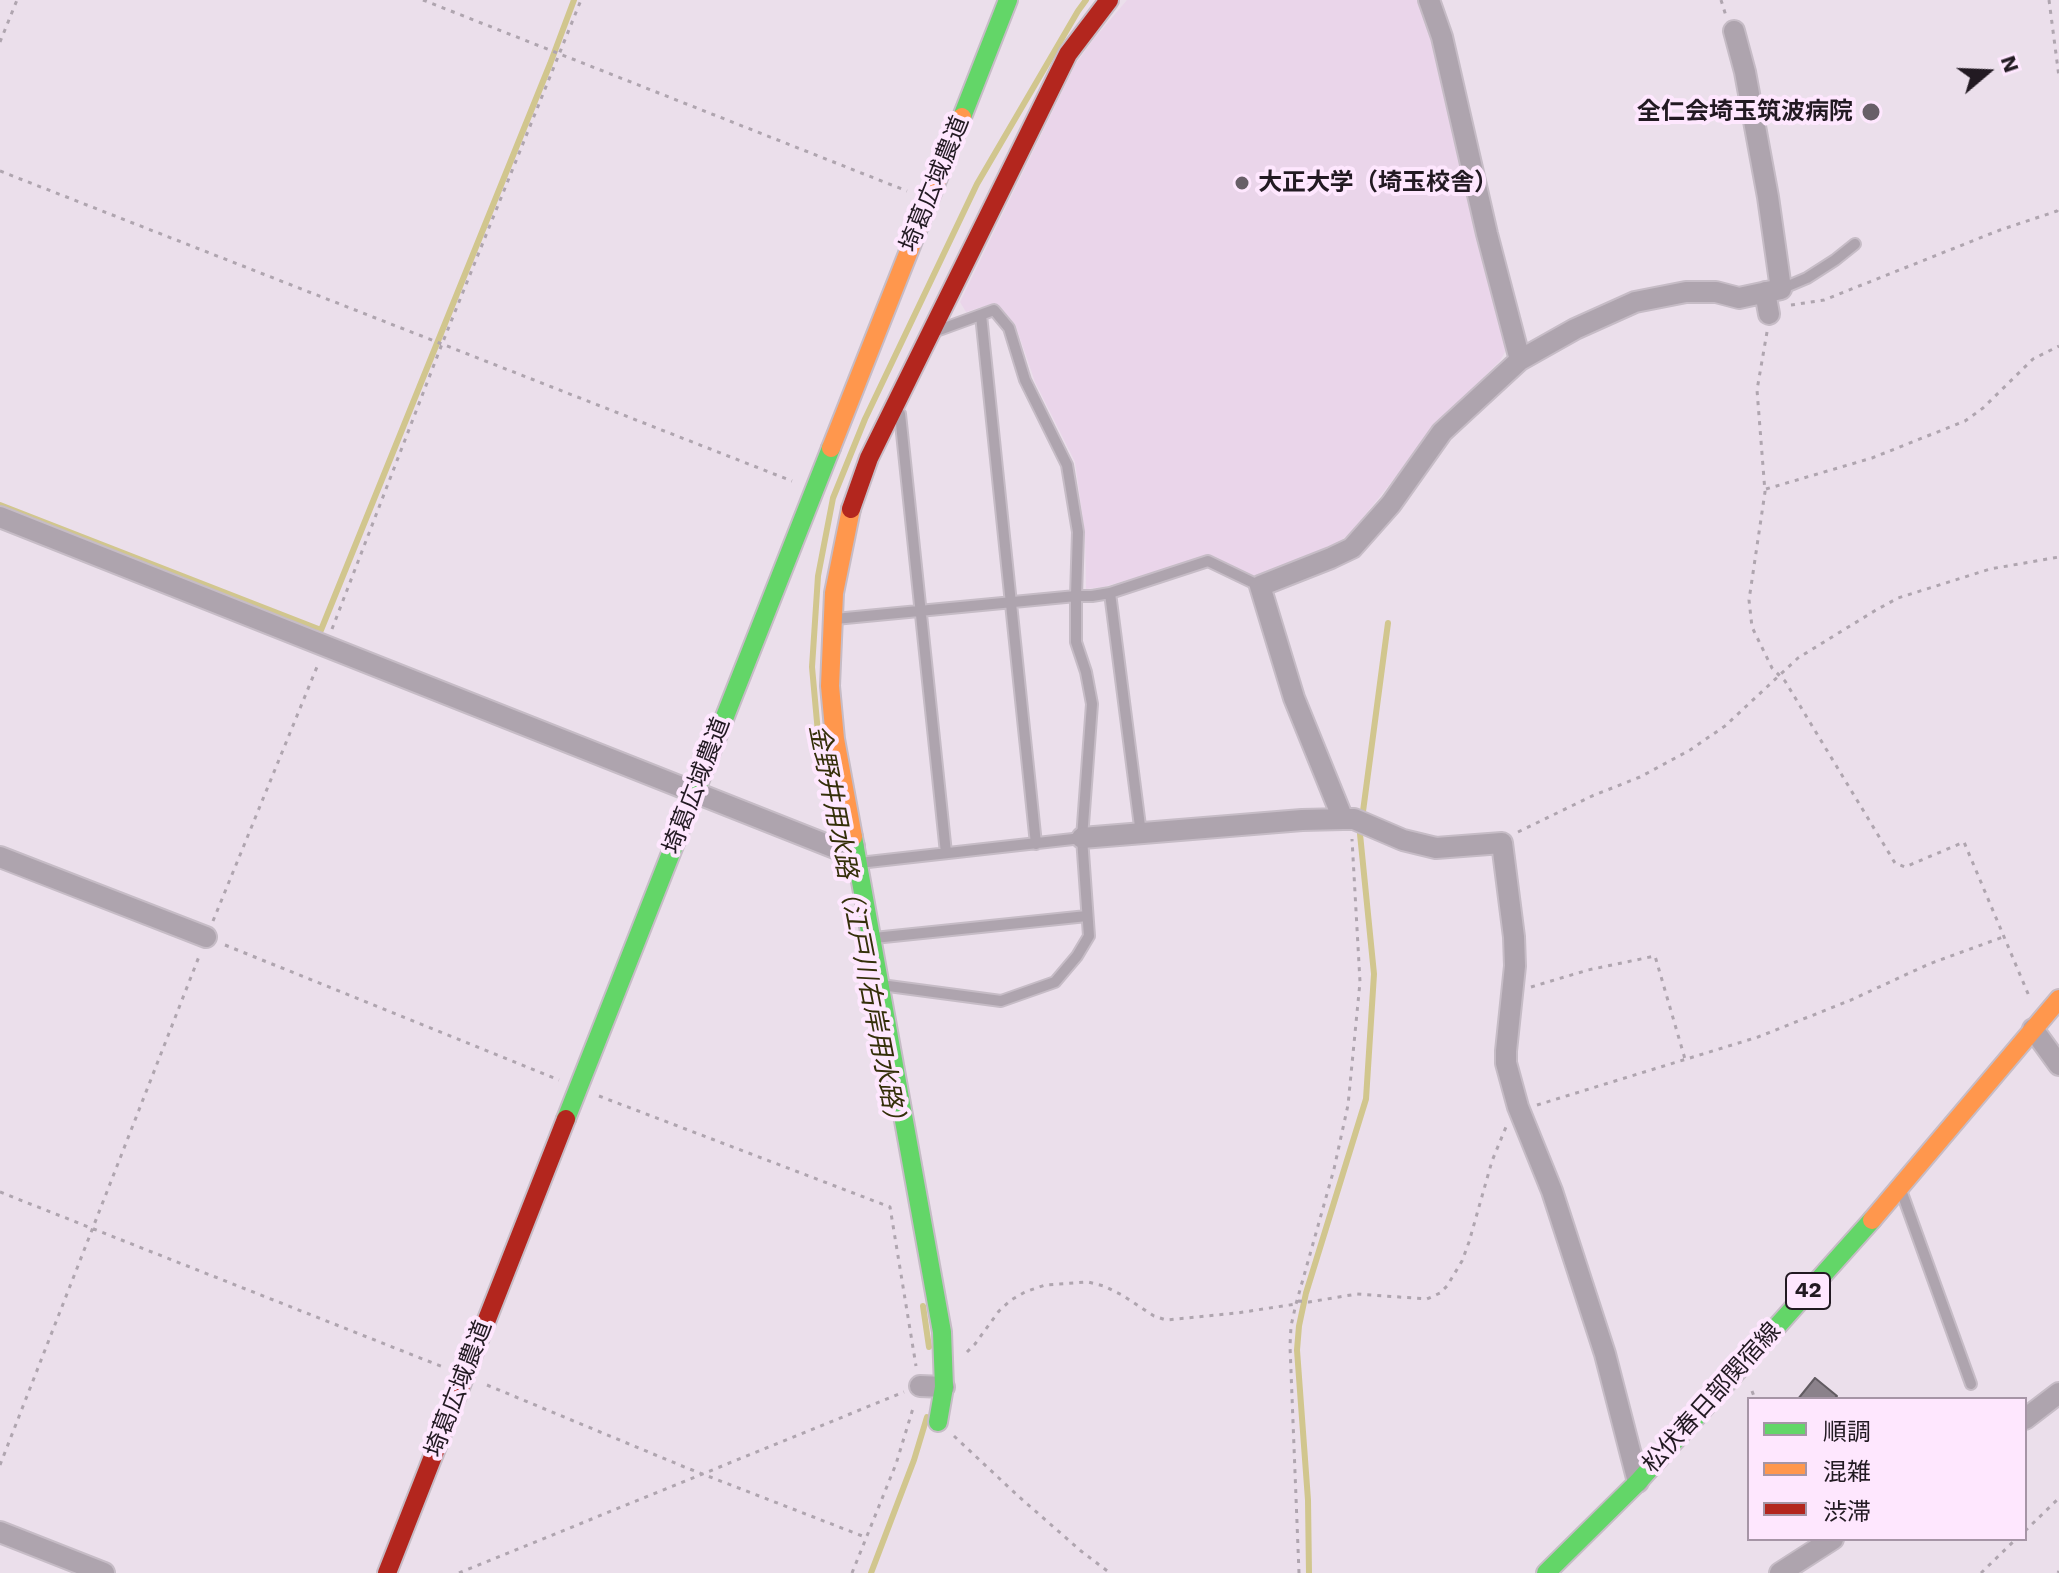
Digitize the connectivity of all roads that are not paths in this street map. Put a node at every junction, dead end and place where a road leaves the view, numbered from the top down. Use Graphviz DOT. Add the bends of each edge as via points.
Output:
graph roads {
  1 [pos="1008,0"];
  2 [pos="1108,0"];
  3 [pos="1429,0"];
  4 [pos="1734,31"];
  5 [pos="1855,244"];
  6 [pos="1771,301"];
  7 [pos="981,315"];
  8 [pos="930,333"];
  9 [pos="1520,360"];
  10 [pos="898,397"];
  11 [pos="0,517"];
  12 [pos="1260,586"];
  13 [pos="1110,593"];
  14 [pos="1076,596"];
  15 [pos="1012,602"];
  16 [pos="921,612"];
  17 [pos="832,619"];
  18 [pos="695,793"];
  19 [pos="1355,821"];
  20 [pos="1141,834"];
  21 [pos="1082,838"];
  22 [pos="1036,844"];
  23 [pos="849,853"];
  24 [pos="946,853"];
  25 [pos="0,857"];
  26 [pos="1087,916"];
  27 [pos="206,937"];
  28 [pos="871,938"];
  29 [pos="879,984"];
  30 [pos="2059,999"];
  31 [pos="2036,1025"];
  32 [pos="2059,1065"];
  33 [pos="1900,1188"];
  34 [pos="944,1378"];
  35 [pos="1971,1384"];
  36 [pos="920,1386"];
  37 [pos="2059,1393"];
  38 [pos="2027,1417"];
  39 [pos="938,1422"];
  40 [pos="1638,1482"];
  41 [pos="0,1532"];
  42 [pos="1830,1541"];
  43 [pos="104,1573"];
  44 [pos="387,1573"];
  45 [pos="1546,1573"];
  46 [pos="1780,1573"];
  1 -- 18 [label="street, 埼葛広域農道"];
  2 -- 8 [label="street" via="1068,54"];
  3 -- 9 [label="street"];
  4 -- 6 [label="street" via="1765,181"];
  5 -- 6 [label="lane"];
  6 -- 9 [label="street" via="1686,292 1635,302"];
  7 -- 8 [label="lane"];
  7 -- 14 [label="lane" via="994,310 1009,328 1025,380 1067,465 1078,532"];
  7 -- 15 [label="lane"];
  8 -- 10 [label="street"];
  9 -- 12 [label="street" via="1442,432 1352,548"];
  10 -- 16 [label="lane"];
  10 -- 17 [label="street" via="851,508"];
  11 -- 18 [label="street"];
  12 -- 13 [label="lane" via="1208,561"];
  12 -- 19 [label="street" via="1294,698"];
  13 -- 14 [label="lane"];
  13 -- 20 [label="lane"];
  14 -- 15 [label="lane"];
  14 -- 21 [label="lane" via="1076,642 1092,704"];
  15 -- 16 [label="lane"];
  15 -- 22 [label="lane"];
  16 -- 17 [label="lane"];
  16 -- 24 [label="lane"];
  17 -- 23 [label="street" via="830,686"];
  18 -- 23 [label="street"];
  18 -- 44 [label="street, 埼葛広域農道"];
  19 -- 20 [label="street" via="1302,820"];
  19 -- 40 [label="street" via="1436,848 1502,843 1515,966 1506,1063 1605,1354"];
  20 -- 21 [label="street"];
  21 -- 22 [label="lane"];
  21 -- 26 [label="lane"];
  22 -- 24 [label="lane"];
  23 -- 24 [label="lane"];
  23 -- 28 [label="street"];
  25 -- 27 [label="street"];
  26 -- 28 [label="lane"];
  26 -- 29 [label="lane" via="1089,936 1055,982 1001,1001"];
  28 -- 29 [label="street"];
  29 -- 34 [label="street" via="942,1332"];
  30 -- 31 [label="street, 松伏春日部関宿線 / 42"];
  31 -- 32 [label="street"];
  31 -- 33 [label="street, 松伏春日部関宿線 / 42"];
  33 -- 35 [label="lane"];
  33 -- 40 [label="street, 松伏春日部関宿線 / 42"];
  34 -- 36 [label="street"];
  34 -- 39 [label="street"];
  37 -- 38 [label="street"];
  40 -- 45 [label="street, 松伏春日部関宿線 / 42"];
  41 -- 43 [label="street"];
  42 -- 46 [label="street"];
}
